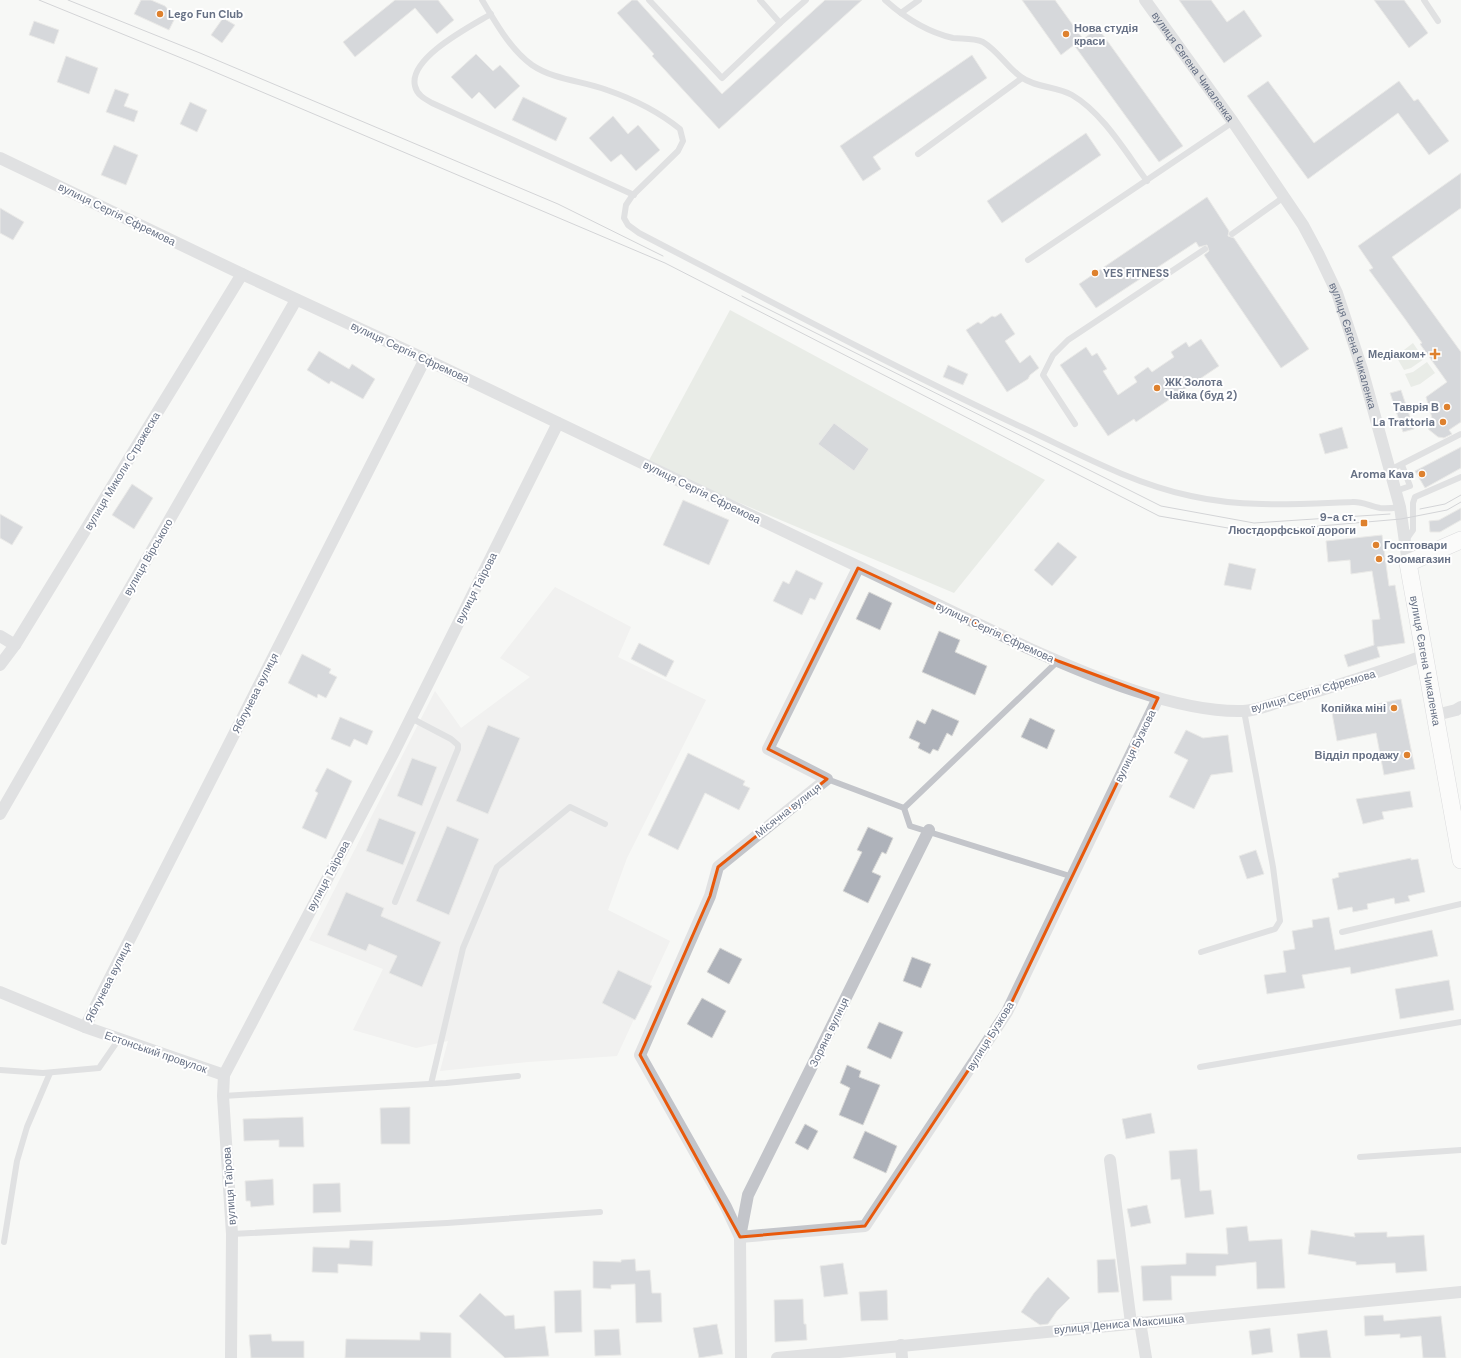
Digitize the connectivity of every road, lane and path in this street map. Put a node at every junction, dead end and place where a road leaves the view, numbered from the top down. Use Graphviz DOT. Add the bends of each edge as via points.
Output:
graph roads {
  1 [pos="482,0"];
  2 [pos="649,0"];
  3 [pos="760,0"];
  4 [pos="806,0"];
  5 [pos="885,0"];
  6 [pos="919,0"];
  7 [pos="1145,0"];
  8 [pos="1424,0"];
  9 [pos="901,13"];
  10 [pos="490,14"];
  11 [pos="1438,21"];
  12 [pos="780,23"];
  13 [pos="1022,78"];
  14 [pos="1233,122"];
  15 [pos="918,154"];
  16 [pos="0,158"];
  17 [pos="1147,181"];
  18 [pos="634,195"];
  19 [pos="1284,197"];
  20 [pos="1232,234"];
  21 [pos="1205,249"];
  22 [pos="1028,260"];
  23 [pos="242,274"];
  24 [pos="296,300"];
  25 [pos="425,358"];
  26 [pos="558,423"];
  27 [pos="1075,424"];
  28 [pos="1461,434"];
  29 [pos="1402,465"];
  30 [pos="1390,470"];
  31 [pos="1461,477"];
  32 [pos="1396,492"];
  33 [pos="1400,507"];
  34 [pos="1461,540"];
  35 [pos="1404,544"];
  36 [pos="1408,563"];
  37 [pos="858,568"];
  38 [pos="0,636"];
  39 [pos="15,645"];
  40 [pos="1426,655"];
  41 [pos="1058,661"];
  42 [pos="0,665"];
  43 [pos="1158,698"];
  44 [pos="1461,707"];
  45 [pos="1244,711"];
  46 [pos="1436,715"];
  47 [pos="411,718"];
  48 [pos="827,779"];
  49 [pos="904,808"];
  50 [pos="0,814"];
  51 [pos="605,824"];
  52 [pos="929,830"];
  53 [pos="1459,831"];
  54 [pos="1461,860"];
  55 [pos="1073,877"];
  56 [pos="395,902"];
  57 [pos="1461,904"];
  58 [pos="1342,932"];
  59 [pos="1201,952"];
  60 [pos="0,992"];
  61 [pos="1461,1022"];
  62 [pos="85,1027"];
  63 [pos="119,1039"];
  64 [pos="1200,1067"];
  65 [pos="0,1070"];
  66 [pos="50,1073"];
  67 [pos="224,1075"];
  68 [pos="518,1076"];
  69 [pos="431,1084"];
  70 [pos="224,1096"];
  71 [pos="1461,1150"];
  72 [pos="1360,1157"];
  73 [pos="1110,1160"];
  74 [pos="600,1212"];
  75 [pos="232,1234"];
  76 [pos="740,1237"];
  77 [pos="4,1242"];
  78 [pos="1461,1292"];
  79 [pos="1135,1322"];
  80 [pos="901,1345"];
  81 [pos="231,1358"];
  82 [pos="741,1358"];
  83 [pos="777,1358"];
  84 [pos="902,1358"];
  85 [pos="1146,1358"];
  1 -- 10 [label="lane"];
  2 -- 12 [label="lane" via="722,78"];
  3 -- 12 [label="lane"];
  4 -- 12 [label="lane"];
  5 -- 9 [label="lane"];
  6 -- 9 [label="lane"];
  7 -- 14 [label="street, вулиця Євгена Чикаленка"];
  8 -- 11 [label="lane"];
  9 -- 13 [label="lane" via="926,29 940,34 983,42"];
  10 -- 18 [label="lane" via="508,41 532,64 545,72 607,90 648,108 680,129 683,141 678,151"];
  10 -- 18 [label="lane" via="450,39 423,62 414,80 414,86 420,96"];
  13 -- 15 [label="lane"];
  13 -- 17 [label="lane" via="1072,95 1085,104 1096,114"];
  14 -- 17 [label="lane"];
  14 -- 19 [label="street, вулиця Євгена Чикаленка"];
  16 -- 23 [label="street, вулиця Сергія Єфремова"];
  17 -- 22 [label="lane"];
  18 -- 33 [label="lane" via="626,204 624,218 628,225 639,233 925,381 1115,470 1155,486 1226,502 1268,505 1361,502 1378,508"];
  19 -- 20 [label="lane"];
  19 -- 30 [label="street, вулиця Євгена Чикаленка" via="1303,225 1337,293 1362,369"];
  21 -- 27 [label="lane" via="1068,340 1053,355 1043,375"];
  23 -- 24 [label="street, вулиця Сергія Єфремова"];
  23 -- 39 [label="street, вулиця Миколи Стражеска"];
  24 -- 25 [label="street, вулиця Сергія Єфремова"];
  24 -- 50 [label="street, вулиця Вірського"];
  25 -- 26 [label="street, вулиця Сергія Єфремова"];
  25 -- 62 [label="street, Яблунева вулиця"];
  26 -- 37 [label="street, вулиця Сергія Єфремова"];
  26 -- 47 [label="street, вулиця Таїрова"];
  28 -- 29 [label="lane"];
  29 -- 30 [label="lane"];
  29 -- 32 [label="lane" via="1410,486"];
  30 -- 32 [label="street, вулиця Євгена Чикаленка"];
  31 -- 35 [label="lane" via="1415,497 1412,503 1413,530"];
  32 -- 33 [label="street, вулиця Євгена Чикаленка"];
  33 -- 35 [label="street, вулиця Євгена Чикаленка"];
  34 -- 36 [label="street"];
  35 -- 36 [label="street, вулиця Євгена Чикаленка"];
  36 -- 40 [label="street, вулиця Євгена Чикаленка"];
  37 -- 41 [label="street, вулиця Сергія Єфремова"];
  37 -- 48 [label="street, Місячна вулиця" via="768,749"];
  38 -- 39 [label="street"];
  39 -- 42 [label="street, вулиця Миколи Стражеска"];
  40 -- 45 [label="street, вулиця Сергія Єфремова" via="1348,683"];
  40 -- 46 [label="street, вулиця Євгена Чикаленка"];
  41 -- 43 [label="street, вулиця Сергія Єфремова"];
  41 -- 49 [label="lane"];
  43 -- 45 [label="street, вулиця Сергія Єфремова" via="1206,708"];
  43 -- 55 [label="street, вулиця Бузкова"];
  44 -- 46 [label="street"];
  45 -- 59 [label="lane" via="1273,867 1280,921 1275,929"];
  46 -- 53 [label="street, вулиця Євгена Чикаленка"];
  47 -- 56 [label="lane" via="452,739 458,745 458,749"];
  47 -- 67 [label="street, вулиця Таїрова"];
  48 -- 49 [label="lane"];
  48 -- 76 [label="street, Місячна вулиця" via="718,867 710,896 640,1055 726,1207"];
  49 -- 52 [label="lane" via="910,826"];
  51 -- 69 [label="lane" via="570,807 496,868 464,948"];
  52 -- 55 [label="lane"];
  52 -- 76 [label="street, Зоряна вулиця" via="748,1195"];
  53 -- 54 [label="street, вулиця Євгена Чикаленка"];
  55 -- 76 [label="street, вулиця Бузкова" via="1007,1012 865,1226"];
  57 -- 58 [label="lane"];
  60 -- 62 [label="street, Естонський провулок"];
  61 -- 64 [label="lane"];
  62 -- 63 [label="street, Естонський провулок"];
  63 -- 66 [label="lane" via="99,1068"];
  63 -- 67 [label="street, Естонський провулок"];
  65 -- 66 [label="lane"];
  66 -- 77 [label="lane" via="27,1127 17,1161"];
  67 -- 70 [label="street, вулиця Таїрова"];
  68 -- 69 [label="lane"];
  69 -- 70 [label="lane"];
  70 -- 75 [label="street, вулиця Таїрова"];
  71 -- 72 [label="lane"];
  73 -- 79 [label="street"];
  74 -- 75 [label="lane"];
  75 -- 81 [label="street, вулиця Таїрова"];
  76 -- 82 [label="street"];
  78 -- 79 [label="street, вулиця Дениса Максишка"];
  79 -- 80 [label="street, вулиця Дениса Максишка"];
  79 -- 85 [label="street"];
  80 -- 83 [label="street, вулиця Дениса Максишка"];
  80 -- 84 [label="street"];
}
